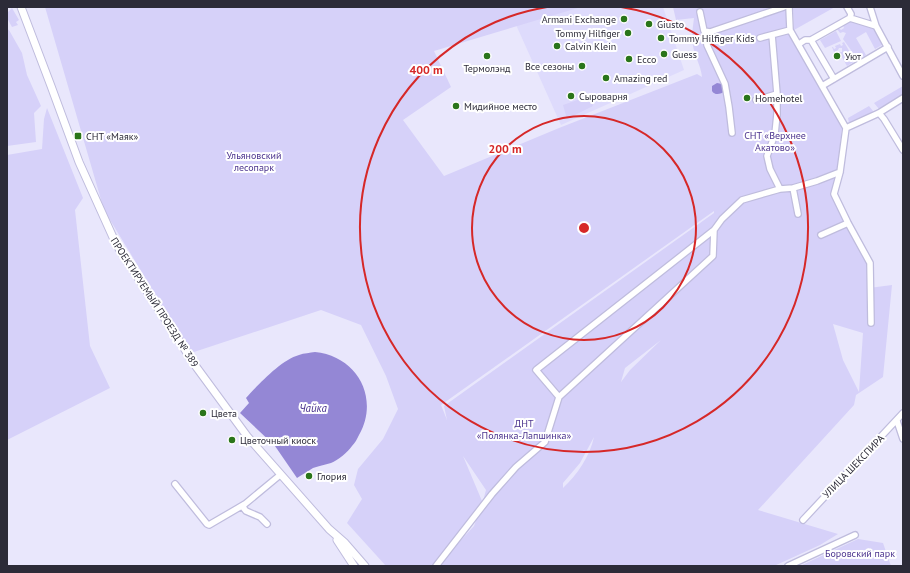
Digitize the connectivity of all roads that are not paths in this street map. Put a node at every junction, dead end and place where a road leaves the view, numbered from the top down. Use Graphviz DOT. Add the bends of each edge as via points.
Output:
graph roads {
  1 [pos="17,7"];
  2 [pos="21,7"];
  3 [pos="25,7"];
  4 [pos="784,7"];
  5 [pos="789,7"];
  6 [pos="847,7"];
  7 [pos="870,7"];
  8 [pos="700,12"];
  9 [pos="850,18"];
  10 [pos="26,21"];
  11 [pos="876,26"];
  12 [pos="790,30"];
  13 [pos="710,32"];
  14 [pos="772,35"];
  15 [pos="760,38"];
  16 [pos="811,40"];
  17 [pos="798,44"];
  18 [pos="888,47"];
  19 [pos="903,76"];
  20 [pos="834,79"];
  21 [pos="822,86"];
  22 [pos="777,94"];
  23 [pos="903,98"];
  24 [pos="756,100"];
  25 [pos="879,113"];
  26 [pos="846,128"];
  27 [pos="732,133"];
  28 [pos="903,150"];
  29 [pos="840,172"];
  30 [pos="793,188"];
  31 [pos="780,189"];
  32 [pos="798,214"];
  33 [pos="848,223"];
  34 [pos="714,230"];
  35 [pos="821,235"];
  36 [pos="871,323"];
  37 [pos="559,397"];
  38 [pos="903,413"];
  39 [pos="897,420"];
  40 [pos="903,439"];
  41 [pos="280,475"];
  42 [pos="175,484"];
  43 [pos="242,506"];
  44 [pos="804,520"];
  45 [pos="268,524"];
  46 [pos="329,529"];
  47 [pos="855,535"];
  48 [pos="354,566"];
  49 [pos="365,566"];
  50 [pos="436,566"];
  51 [pos="788,566"];
  1 -- 10 [label="main road"];
  2 -- 10 [label="main road"];
  3 -- 10 [label="main road"];
  4 -- 13 [label="street"];
  5 -- 12 [label="street"];
  6 -- 9 [label="street" via="851,14"];
  7 -- 11 [label="street"];
  8 -- 13 [label="street" via="704,31"];
  9 -- 11 [label="street"];
  9 -- 16 [label="street"];
  10 -- 41 [label="main road, ПРОЕКТИРУЕМЫЙ ПРОЕЗД № 389" via="78,162 116,244 197,368 247,436"];
  11 -- 18 [label="street"];
  12 -- 14 [label="street"];
  12 -- 17 [label="street"];
  13 -- 27 [label="street" via="706,38 725,84"];
  14 -- 15 [label="street"];
  14 -- 22 [label="street"];
  16 -- 17 [label="street"];
  16 -- 20 [label="street"];
  17 -- 21 [label="street"];
  18 -- 19 [label="street"];
  18 -- 20 [label="street"];
  20 -- 21 [label="street"];
  21 -- 26 [label="street"];
  22 -- 24 [label="street"];
  22 -- 31 [label="street" via="777,123 767,156"];
  23 -- 25 [label="street"];
  25 -- 26 [label="street"];
  25 -- 28 [label="street"];
  26 -- 29 [label="street"];
  29 -- 30 [label="street"];
  29 -- 33 [label="street" via="834,194"];
  30 -- 31 [label="street"];
  30 -- 32 [label="street"];
  31 -- 34 [label="street" via="742,200"];
  33 -- 35 [label="street"];
  33 -- 36 [label="street" via="870,263"];
  34 -- 37 [label="street" via="714,256"];
  34 -- 37 [label="street" via="536,370"];
  37 -- 50 [label="street" via="546,442 516,467 497,488"];
  38 -- 39 [label="street, УЛИЦА ШЕКСПИРА"];
  39 -- 40 [label="street"];
  39 -- 44 [label="street, УЛИЦА ШЕКСПИРА"];
  41 -- 43 [label="street"];
  41 -- 46 [label="main road, ПРОЕКТИРУЕМЫЙ ПРОЕЗД № 389"];
  42 -- 43 [label="street" via="209,525"];
  43 -- 45 [label="street"];
  46 -- 48 [label="main road, ПРОЕКТИРУЕМЫЙ ПРОЕЗД № 389"];
  46 -- 49 [label="main road, ПРОЕКТИРУЕМЫЙ ПРОЕЗД № 389"];
  47 -- 51 [label="street"];
}
